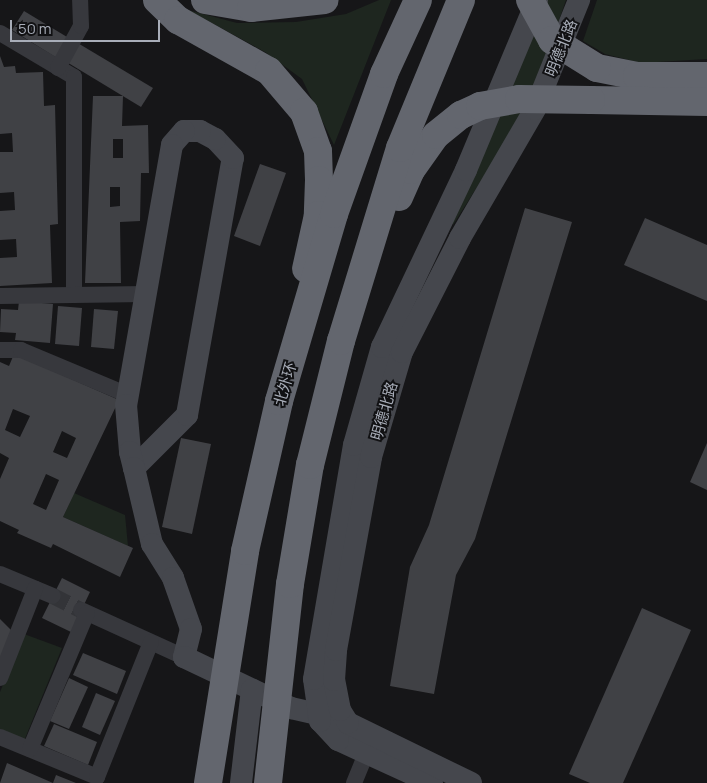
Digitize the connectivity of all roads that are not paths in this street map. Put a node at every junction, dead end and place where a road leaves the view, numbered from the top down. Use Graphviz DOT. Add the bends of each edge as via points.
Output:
graph roads {
  1 [pos="80,0"];
  2 [pos="157,0"];
  3 [pos="325,0"];
  4 [pos="418,0"];
  5 [pos="461,0"];
  6 [pos="530,0"];
  7 [pos="537,0"];
  8 [pos="579,0"];
  9 [pos="217,2"];
  10 [pos="0,33"];
  11 [pos="58,68"];
  12 [pos="707,76"];
  13 [pos="707,102"];
  14 [pos="146,294"];
  15 [pos="74,295"];
  16 [pos="0,296"];
  17 [pos="0,350"];
  18 [pos="128,394"];
  19 [pos="134,468"];
  20 [pos="245,551"];
  21 [pos="0,574"];
  22 [pos="290,584"];
  23 [pos="35,589"];
  24 [pos="53,596"];
  25 [pos="151,642"];
  26 [pos="184,657"];
  27 [pos="0,678"];
  28 [pos="252,690"];
  29 [pos="329,712"];
  30 [pos="0,737"];
  31 [pos="370,745"];
  32 [pos="30,749"];
  33 [pos="208,783"];
  34 [pos="241,783"];
  35 [pos="268,783"];
  36 [pos="354,783"];
  37 [pos="432,783"];
  38 [pos="471,783"];
  1 -- 11 [label="street" via="81,26"];
  2 -- 20 [label="highway, bridge" via="178,20 269,71 304,112 318,151 318,215 268,402"];
  3 -- 9 [label="highway" via="251,8"];
  4 -- 20 [label="highway, 北外环, bridge" via="384,74 334,214 279,401"];
  5 -- 22 [label="highway, bridge" via="400,148 341,341 310,465"];
  6 -- 12 [label="highway, bridge" via="552,40 597,68 636,76"];
  7 -- 29 [label="main road, 明德北路" via="466,170 382,347 352,455 314,679"];
  8 -- 29 [label="main road, 明德北路" via="535,109 460,238 402,352 371,457 336,650"];
  10 -- 11 [label="street"];
  11 -- 15 [label="street" via="74,77"];
  13 -- 22 [label="highway, bridge" via="519,99 480,106 436,135 411,170 389,220"];
  14 -- 15 [label="street"];
  14 -- 18 [label="main road"];
  14 -- 19 [label="main road" via="172,145 184,131 200,131 215,139 233,158 186,415"];
  15 -- 16 [label="street"];
  17 -- 18 [label="street" via="21,350"];
  18 -- 19 [label="main road"];
  19 -- 26 [label="main road" via="152,544 173,578 192,629"];
  20 -- 33 [label="highway, 北外环, bridge"];
  21 -- 23 [label="street"];
  22 -- 35 [label="highway, bridge"];
  23 -- 24 [label="street"];
  23 -- 27 [label="street"];
  25 -- 26 [label="street"];
  25 -- 32 [label="street" via="97,777"];
  25 -- 32 [label="street" via="84,612"];
  26 -- 28 [label="main road"];
  28 -- 29 [label="main road" via="291,708"];
  28 -- 34 [label="main road"];
  29 -- 31 [label="main road" via="348,723"];
  30 -- 32 [label="street"];
  31 -- 36 [label="street"];
  31 -- 37 [label="main road"];
  31 -- 38 [label="main road"];
}
